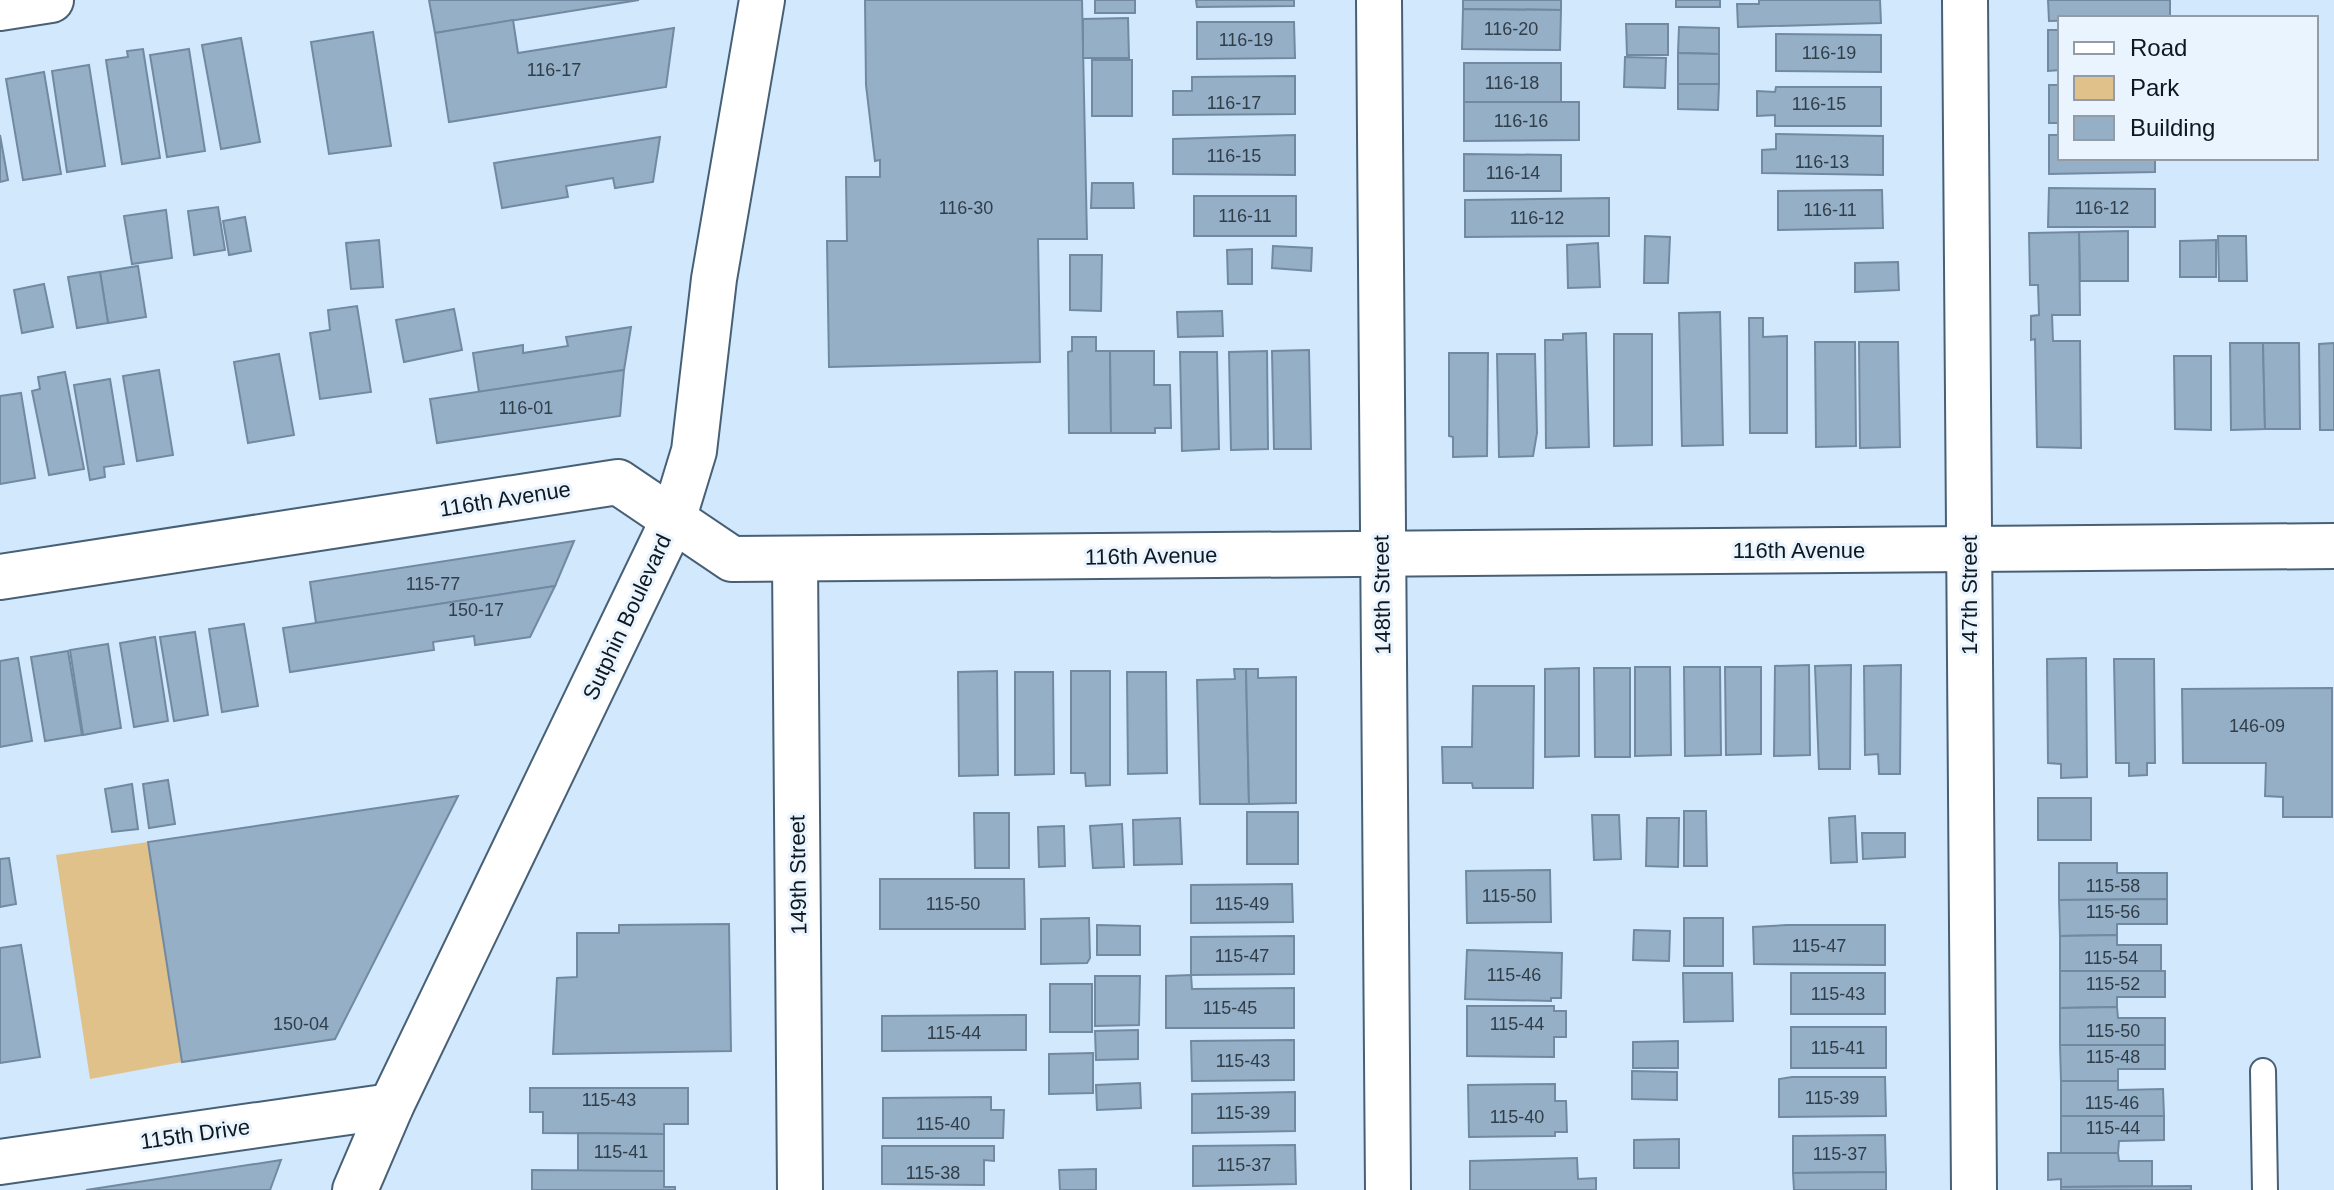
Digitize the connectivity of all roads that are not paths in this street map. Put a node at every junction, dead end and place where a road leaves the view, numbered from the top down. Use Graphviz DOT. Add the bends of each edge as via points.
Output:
graph roads {
  1 [pos="51,0"];
  2 [pos="762,0"];
  3 [pos="1379,0"];
  4 [pos="1965,0"];
  5 [pos="0,8"];
  6 [pos="673,520"];
  7 [pos="2334,546"];
  8 [pos="1969,549"];
  9 [pos="1382,553"];
  10 [pos="795,560"];
  11 [pos="0,577"];
  12 [pos="2263,1071"];
  13 [pos="391,1106"];
  14 [pos="0,1162"];
  15 [pos="355,1190"];
  16 [pos="800,1190"];
  17 [pos="1388,1190"];
  18 [pos="1974,1190"];
  19 [pos="2265,1190"];
  1 -- 5 [label="street"];
  2 -- 6 [label="street, Sutphin Boulevard" via="714,279 694,451"];
  3 -- 9 [label="street, 148th Street"];
  4 -- 8 [label="street, 147th Street"];
  6 -- 10 [label="street, 116th Avenue" via="732,559"];
  6 -- 11 [label="street, 116th Avenue" via="618,482"];
  6 -- 13 [label="street, Sutphin Boulevard"];
  7 -- 8 [label="street, 116th Avenue"];
  8 -- 9 [label="street, 116th Avenue"];
  8 -- 18 [label="street, 147th Street"];
  9 -- 10 [label="street, 116th Avenue"];
  9 -- 17 [label="street, 148th Street"];
  10 -- 16 [label="street, 149th Street"];
  12 -- 19 [label="lane"];
  13 -- 14 [label="street, 115th Drive"];
  13 -- 15 [label="street, Sutphin Boulevard"];
}
